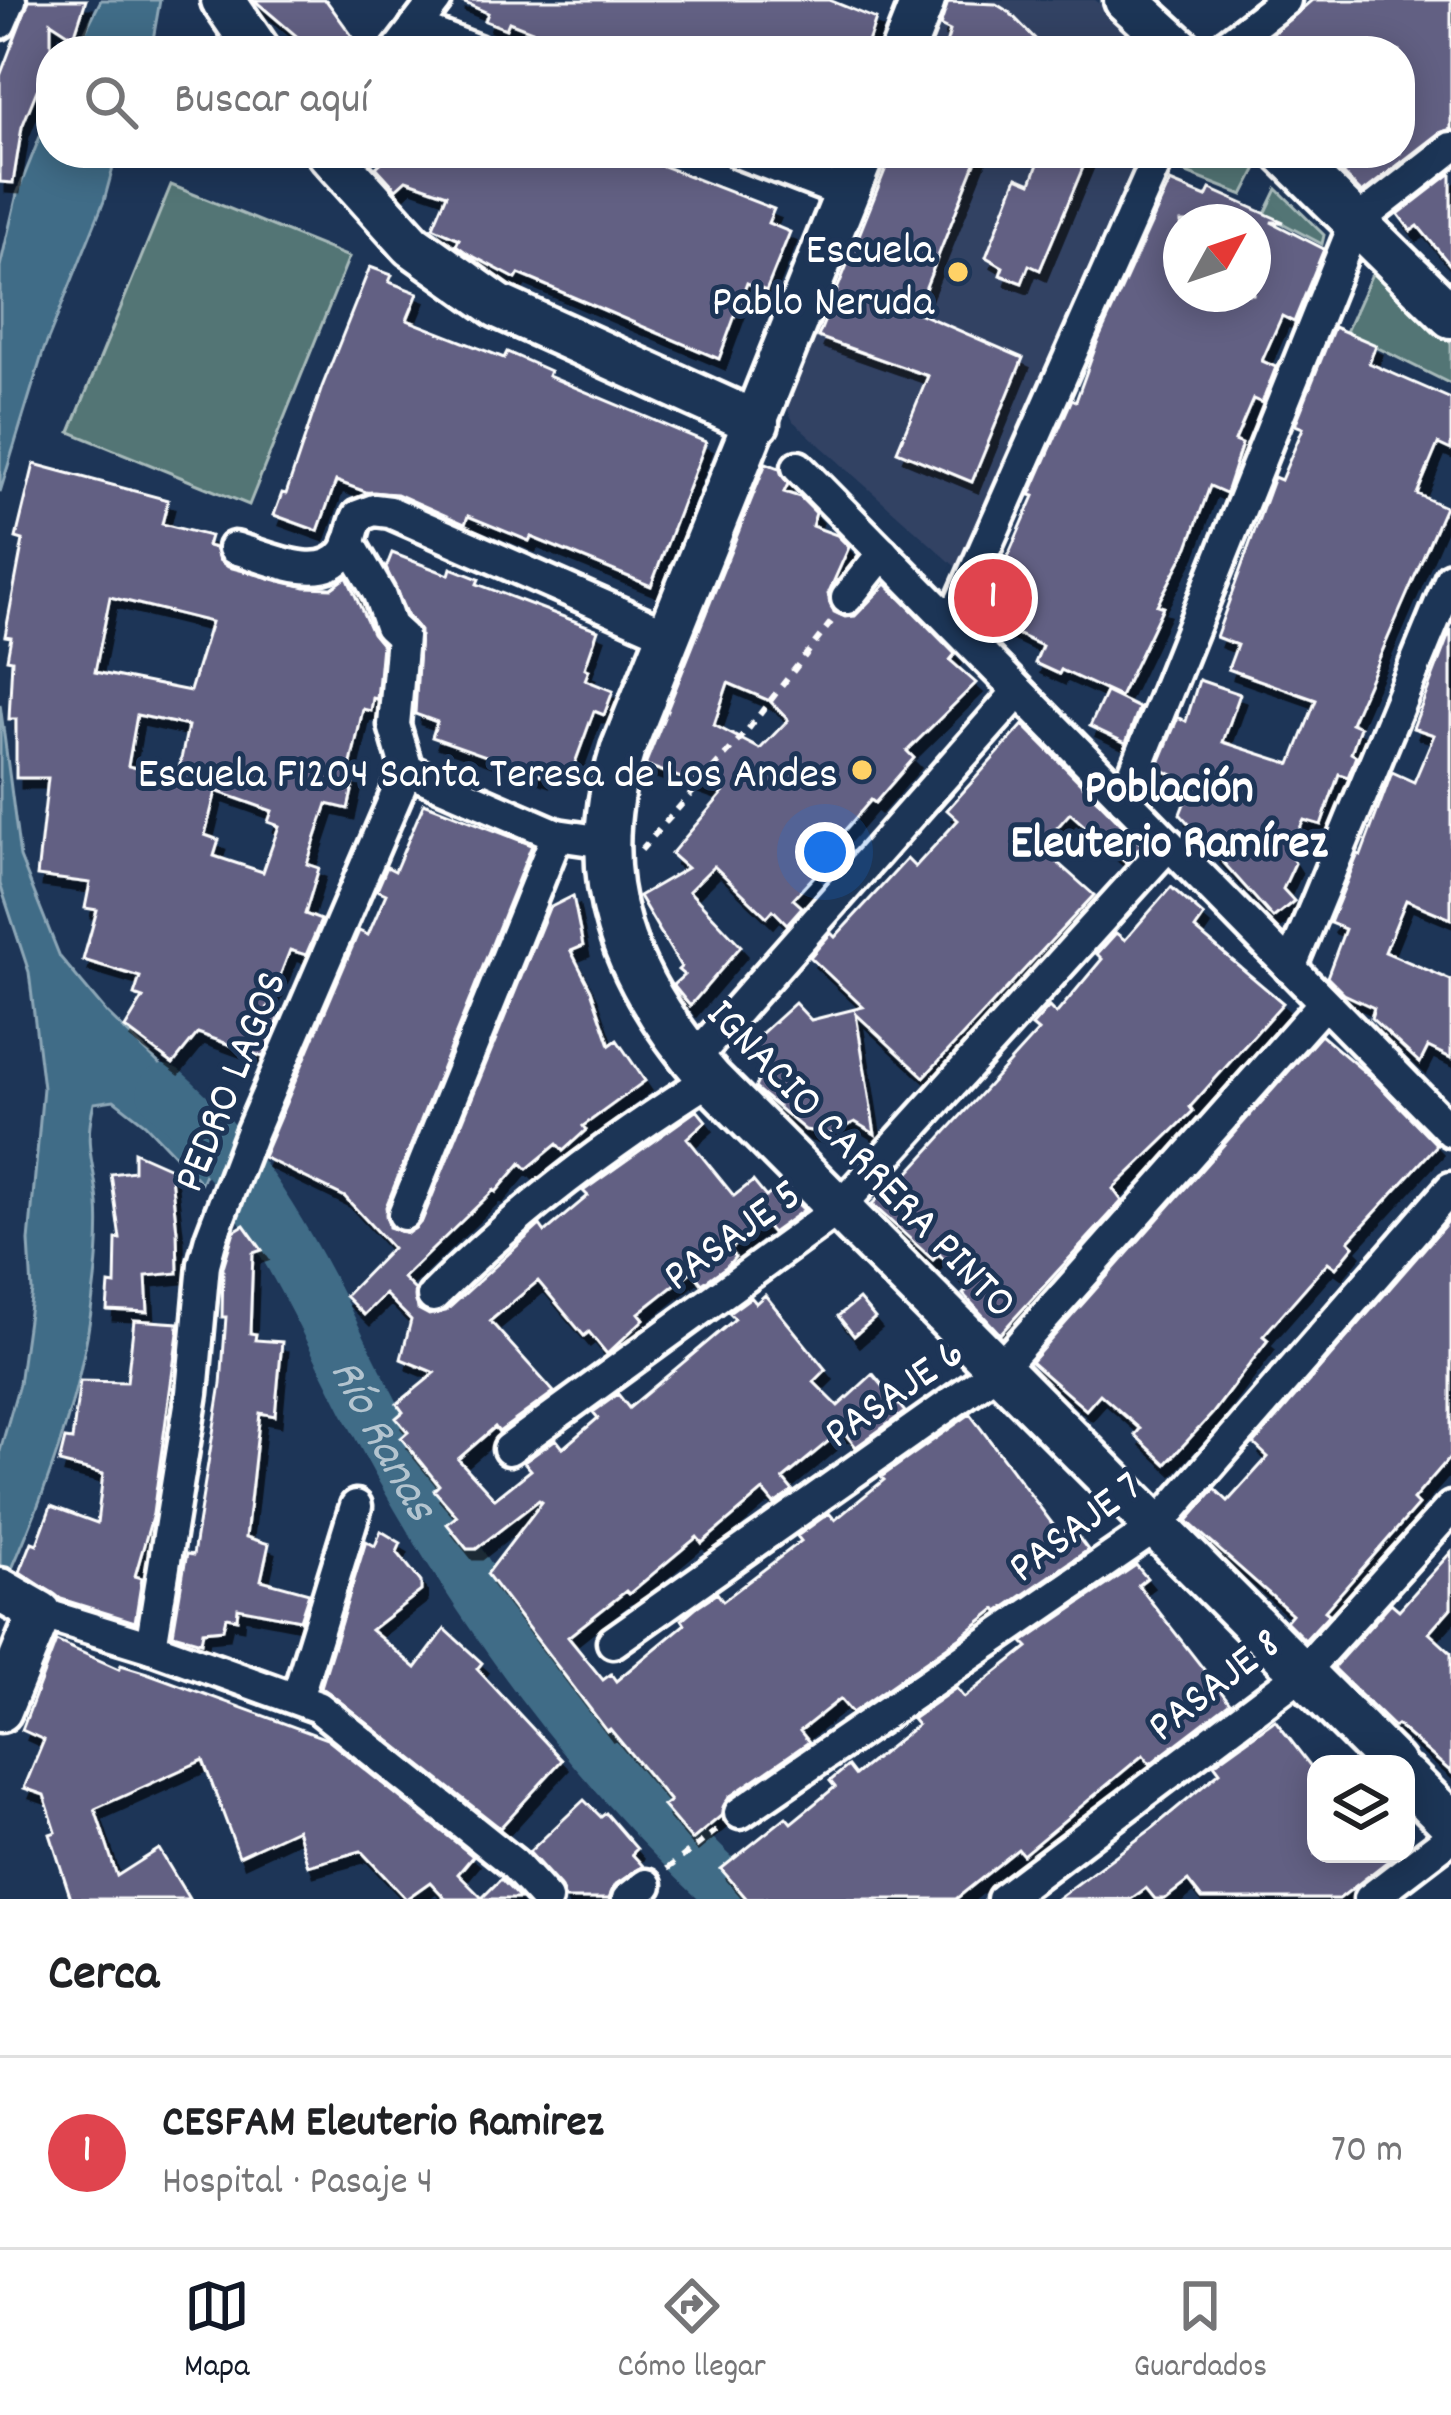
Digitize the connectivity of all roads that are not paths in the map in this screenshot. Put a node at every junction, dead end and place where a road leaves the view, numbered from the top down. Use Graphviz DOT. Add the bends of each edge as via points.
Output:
graph roads {
  1 [pos="10,0"];
  2 [pos="223,0"];
  3 [pos="436,0"];
  4 [pos="922,0"];
  5 [pos="1126,0"];
  6 [pos="1285,0"];
  7 [pos="0,23"];
  8 [pos="248,36"];
  9 [pos="408,36"];
  10 [pos="909,36"];
  11 [pos="1166,36"];
  12 [pos="1238,36"];
  13 [pos="1451,148"];
  14 [pos="343,168"];
  15 [pos="779,168"];
  16 [pos="857,168"];
  17 [pos="1153,168"];
  18 [pos="1300,168"];
  19 [pos="847,194"];
  20 [pos="1355,223"];
  21 [pos="1451,316"];
  22 [pos="757,424"];
  23 [pos="798,467"];
  24 [pos="349,542"];
  25 [pos="234,548"];
  26 [pos="883,553"];
  27 [pos="1451,578"];
  28 [pos="848,598"];
  29 [pos="952,623"];
  30 [pos="670,635"];
  31 [pos="1018,692"];
  32 [pos="407,770"];
  33 [pos="1124,799"];
  34 [pos="557,835"];
  35 [pos="605,842"];
  36 [pos="1169,844"];
  37 [pos="1290,968"];
  38 [pos="1324,1003"];
  39 [pos="702,1069"];
  40 [pos="1451,1131"];
  41 [pos="1451,1188"];
  42 [pos="837,1210"];
  43 [pos="404,1214"];
  44 [pos="434,1296"];
  45 [pos="998,1370"];
  46 [pos="509,1449"];
  47 [pos="356,1506"];
  48 [pos="1451,1508"];
  49 [pos="1156,1527"];
  50 [pos="20,1602"];
  51 [pos="613,1642"];
  52 [pos="151,1647"];
  53 [pos="1302,1673"];
  54 [pos="297,1698"];
  55 [pos="0,1710"];
  56 [pos="1384,1755"];
  57 [pos="1415,1787"];
  58 [pos="740,1813"];
  59 [pos="1451,1823"];
  60 [pos="1451,1838"];
  61 [pos="546,1899"];
  62 [pos="1003,1899"];
  63 [pos="1370,1899"];
  1 -- 7 [label="street"];
  2 -- 8 [label="street"];
  3 -- 9 [label="street"];
  4 -- 10 [label="street"];
  5 -- 11 [label="street"];
  6 -- 12 [label="street"];
  13 -- 20 [label="street"];
  14 -- 22 [label="street" via="412,245 498,306"];
  15 -- 19 [label="street"];
  16 -- 19 [label="street, IGNACIO CARRERA PINTO"];
  17 -- 29 [label="street"];
  18 -- 20 [label="street"];
  19 -- 22 [label="street, IGNACIO CARRERA PINTO"];
  20 -- 21 [label="street"];
  20 -- 33 [label="street"];
  22 -- 30 [label="street, IGNACIO CARRERA PINTO"];
  23 -- 26 [label="street"];
  24 -- 25 [label="street" via="328,568 314,569"];
  24 -- 30 [label="street" via="358,516 390,512"];
  24 -- 32 [label="street" via="402,637 394,725"];
  26 -- 28 [label="street"];
  26 -- 29 [label="street"];
  27 -- 37 [label="street"];
  29 -- 31 [label="street"];
  30 -- 35 [label="street, IGNACIO CARRERA PINTO" via="613,782"];
  31 -- 33 [label="street"];
  31 -- 39 [label="street"];
  32 -- 34 [label="street"];
  32 -- 52 [label="street, PEDRO LAGOS" via="250,1133 204,1264"];
  33 -- 36 [label="street"];
  34 -- 35 [label="street"];
  34 -- 43 [label="street"];
  35 -- 39 [label="street, IGNACIO CARRERA PINTO" via="614,912 638,980"];
  36 -- 37 [label="street"];
  36 -- 42 [label="street, PASAJE 5"];
  37 -- 38 [label="street"];
  38 -- 40 [label="street"];
  38 -- 45 [label="street, PASAJE 6"];
  39 -- 42 [label="street, IGNACIO CARRERA PINTO"];
  39 -- 44 [label="street" via="496,1232"];
  41 -- 49 [label="street, PASAJE 7"];
  42 -- 45 [label="street, IGNACIO CARRERA PINTO"];
  42 -- 46 [label="street, PASAJE 5"];
  45 -- 49 [label="street, IGNACIO CARRERA PINTO"];
  45 -- 51 [label="street, PASAJE 6"];
  47 -- 54 [label="street"];
  48 -- 53 [label="street, PASAJE 8"];
  49 -- 53 [label="street, IGNACIO CARRERA PINTO"];
  49 -- 58 [label="street, PASAJE 7"];
  50 -- 52 [label="street"];
  50 -- 55 [label="street"];
  52 -- 54 [label="street"];
  53 -- 56 [label="street, IGNACIO CARRERA PINTO"];
  53 -- 62 [label="street, PASAJE 8"];
  54 -- 61 [label="street" via="514,1863"];
  57 -- 59 [label="street"];
  60 -- 63 [label="street"];
}
